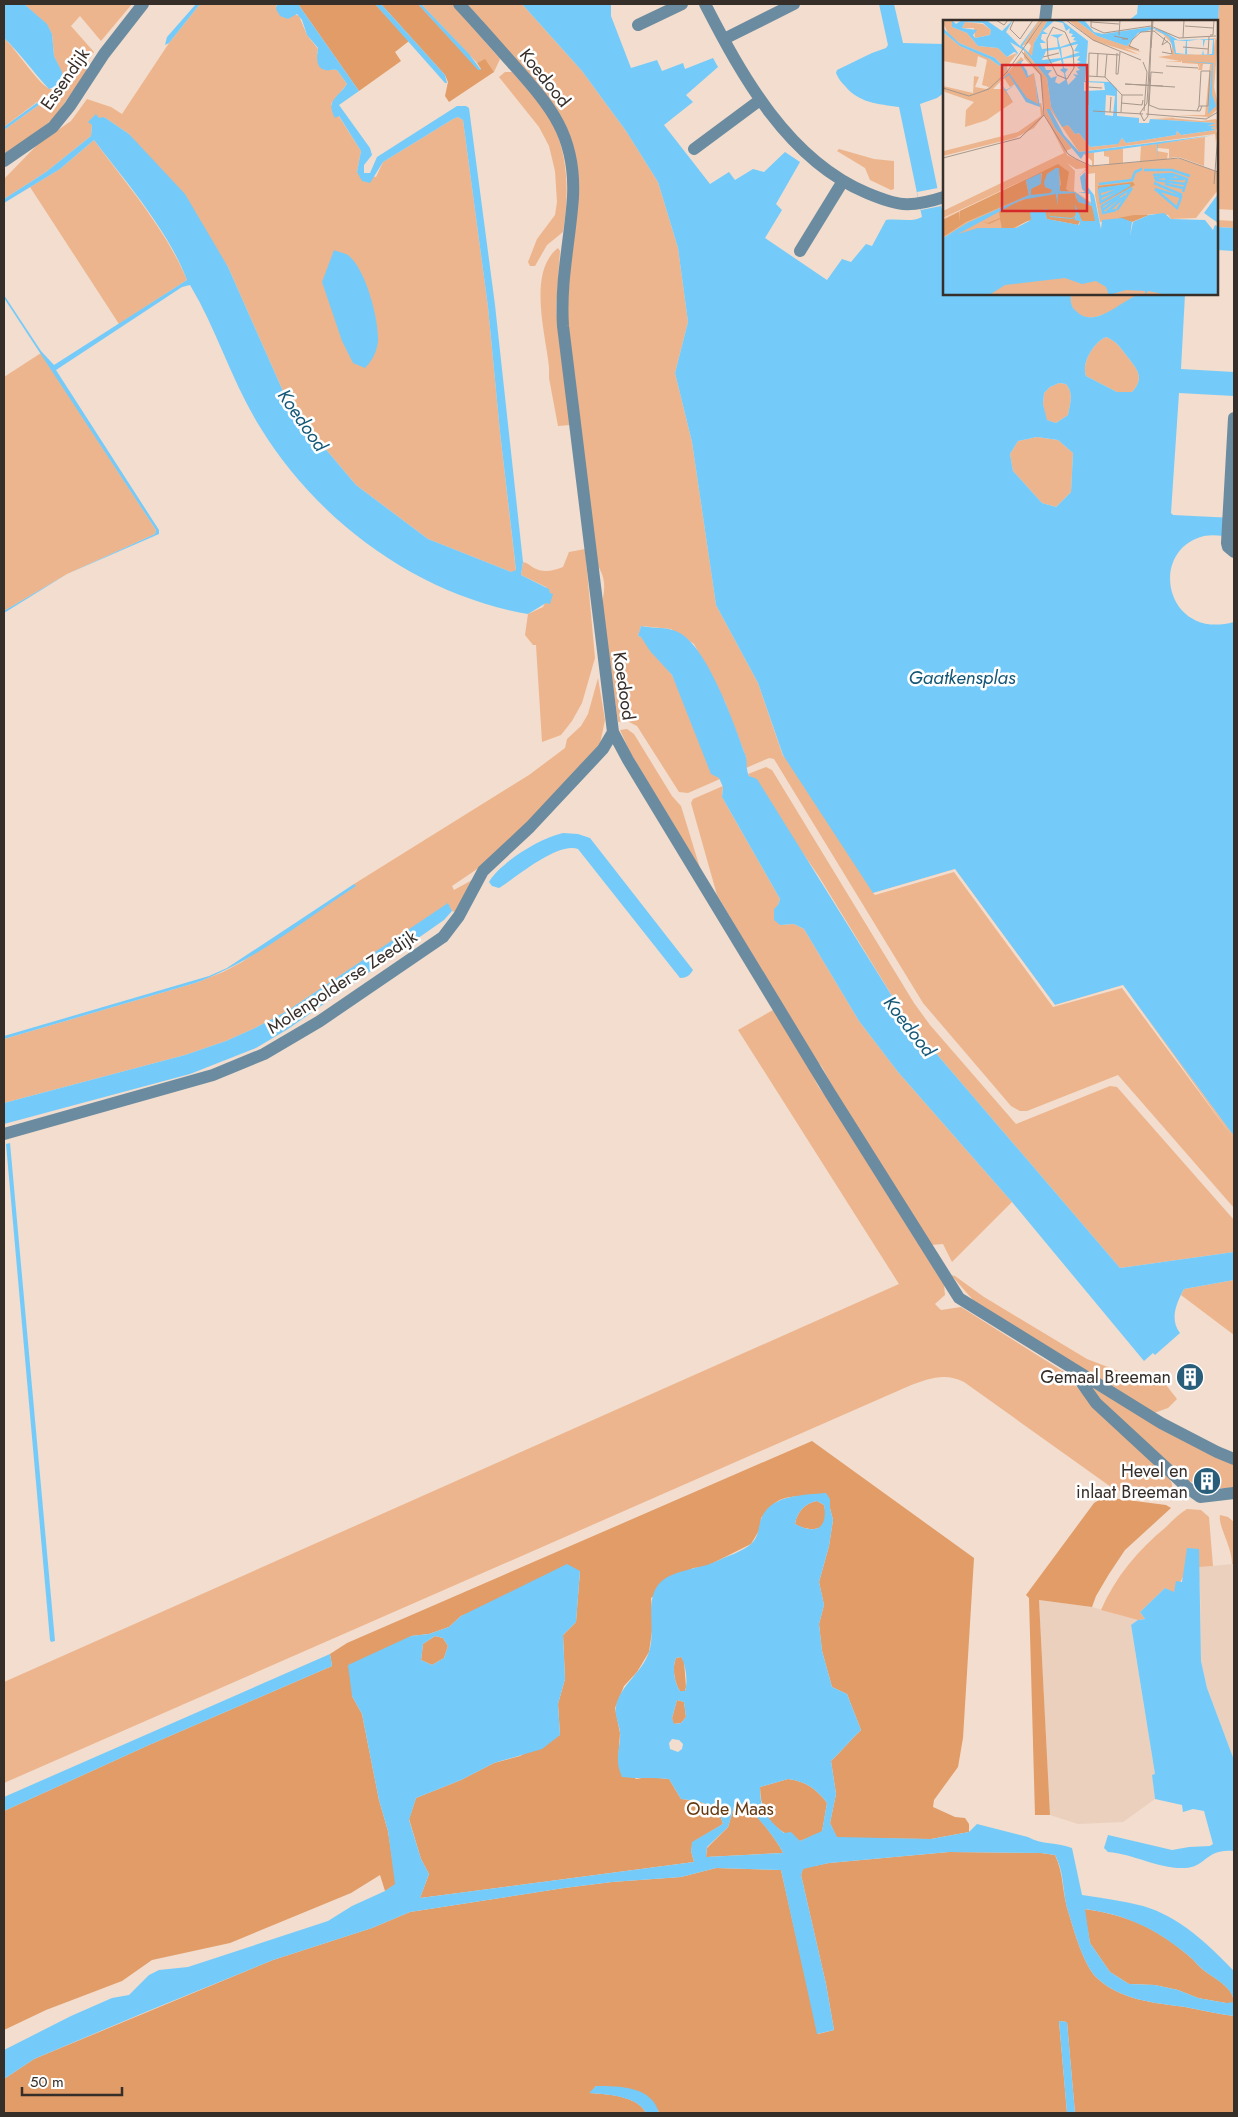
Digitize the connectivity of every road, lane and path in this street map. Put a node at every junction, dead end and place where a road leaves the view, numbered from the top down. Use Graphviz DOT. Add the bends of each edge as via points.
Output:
graph roads {
  1 [pos="143,4"];
  2 [pos="459,4"];
  3 [pos="682,4"];
  4 [pos="705,4"];
  5 [pos="794,4"];
  6 [pos="1047,4"];
  7 [pos="1045,20"];
  8 [pos="638,25"];
  9 [pos="724,39"];
  10 [pos="760,100"];
  11 [pos="694,149"];
  12 [pos="4,161"];
  13 [pos="843,181"];
  14 [pos="942,198"];
  15 [pos="800,251"];
  16 [pos="1234,418"];
  17 [pos="1233,457"];
  18 [pos="1234,552"];
  19 [pos="613,732"];
  20 [pos="4,1134"];
  21 [pos="1074,1370"];
  22 [pos="1234,1459"];
  23 [pos="1234,1493"];
  1 -- 12 [label="street, Essendijk" via="53,127"];
  2 -- 19 [label="street, Koedood" via="544,100 559,124 569,151 573,195 562,282 563,326"];
  3 -- 8 [label="street"];
  4 -- 9 [label="street"];
  5 -- 9 [label="street"];
  6 -- 7 [label="street"];
  9 -- 10 [label="street"];
  10 -- 11 [label="street"];
  10 -- 13 [label="street" via="801,147"];
  13 -- 14 [label="street" via="904,204"];
  13 -- 15 [label="street"];
  16 -- 17 [label="street"];
  17 -- 18 [label="street" via="1227,539 1228,547"];
  19 -- 20 [label="street, Molenpolderse Zeedijk" via="603,749 542,815 483,871 459,916 443,937 320,1021 264,1054 213,1075"];
  19 -- 21 [label="street, Koedood" via="830,1093 959,1298"];
  21 -- 22 [label="street, Koedood" via="1161,1424"];
  21 -- 23 [label="street" via="1096,1403 1200,1497"];
}
